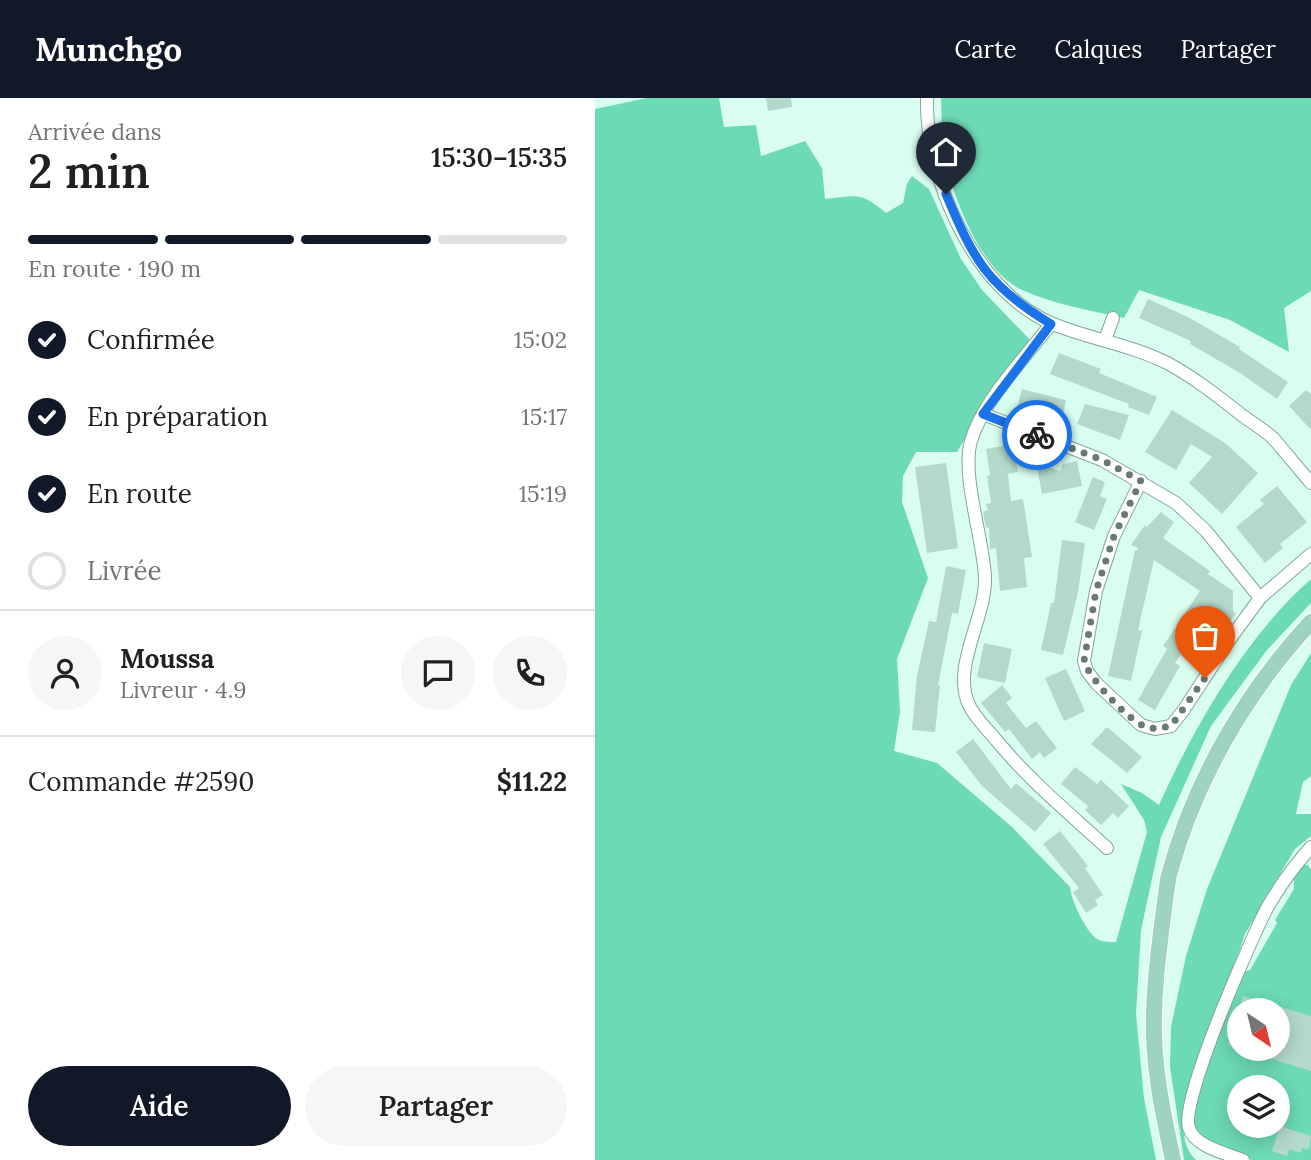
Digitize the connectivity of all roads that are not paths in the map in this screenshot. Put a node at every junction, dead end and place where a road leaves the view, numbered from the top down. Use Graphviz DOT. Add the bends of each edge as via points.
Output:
graph roads {
  1 [pos="927,98"];
  2 [pos="1113,318"];
  3 [pos="1051,324"];
  4 [pos="1105,340"];
  5 [pos="983,414"];
  6 [pos="1141,481"];
  7 [pos="1311,483"];
  8 [pos="1311,554"];
  9 [pos="1260,598"];
  10 [pos="1311,622"];
  11 [pos="1107,848"];
  12 [pos="1310,852"];
  13 [pos="1173,1160"];
  14 [pos="1243,1160"];
  1 -- 3 [label="street" via="929,140 937,169 978,261 1007,294"];
  2 -- 4 [label="street"];
  3 -- 4 [label="street"];
  3 -- 5 [label="street"];
  4 -- 7 [label="street" via="1168,364 1215,395 1271,436"];
  5 -- 6 [label="street" via="1102,460"];
  5 -- 11 [label="street" via="969,453 985,578 965,667 965,694 982,724 1019,767"];
  6 -- 9 [label="street" via="1176,503 1206,531"];
  6 -- 9 [label="street" via="1114,536 1096,591 1084,661 1096,683 1141,725 1171,726"];
  8 -- 9 [label="street"];
  10 -- 13 [label="main road" via="1269,671 1226,738 1191,810 1169,877 1155,974 1154,1036 1160,1100"];
  12 -- 14 [label="street" via="1269,905 1244,955 1187,1114 1189,1130 1200,1142"];
}
